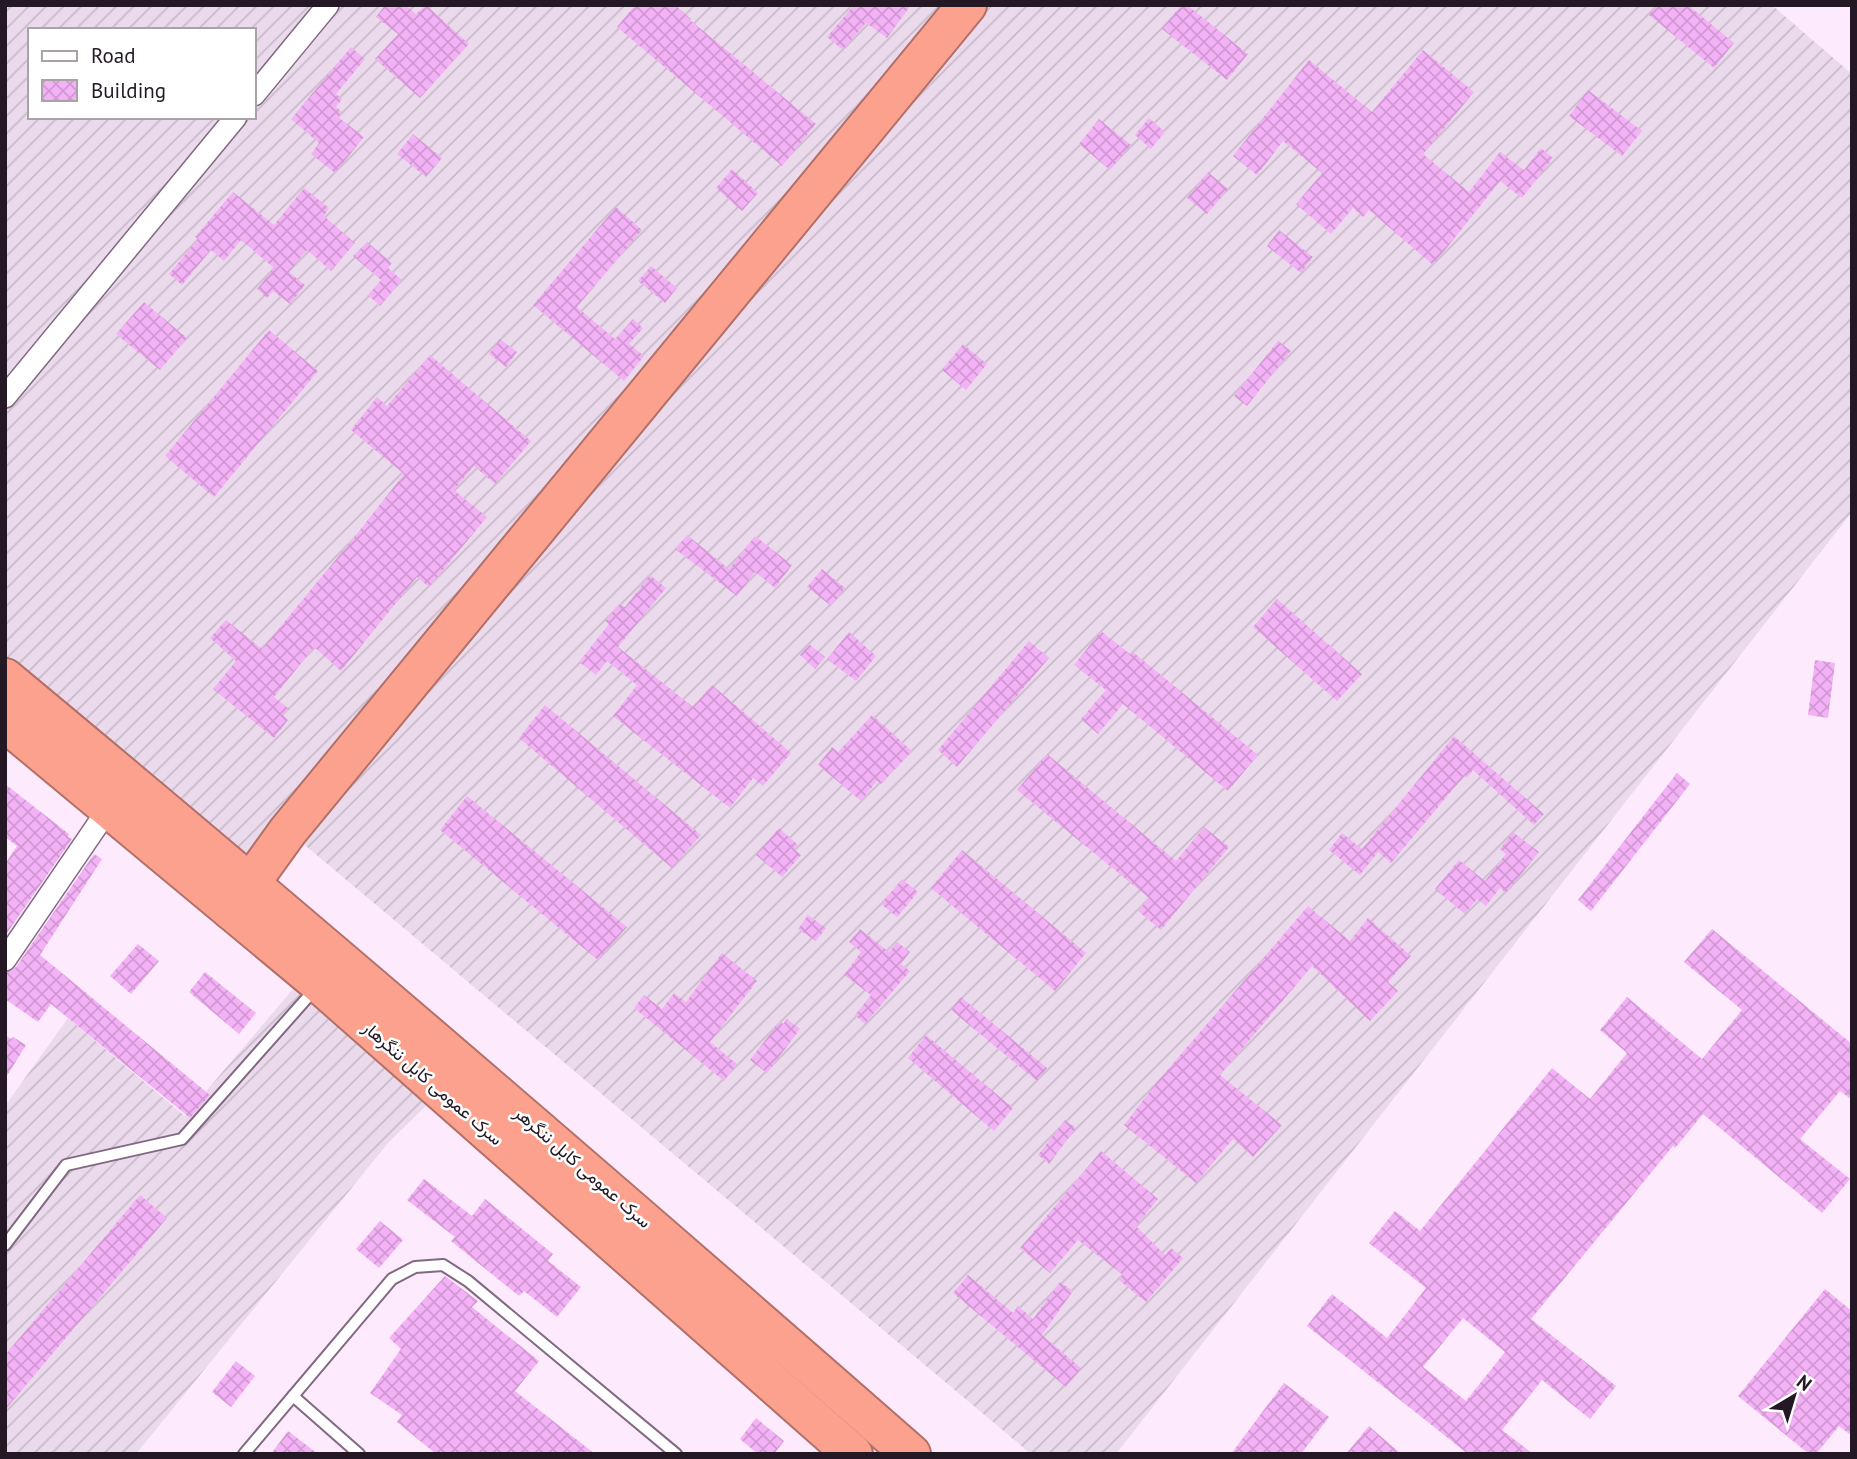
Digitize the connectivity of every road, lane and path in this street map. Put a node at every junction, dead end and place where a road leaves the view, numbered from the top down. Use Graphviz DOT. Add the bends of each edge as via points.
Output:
graph roads {
  1 [pos="328,5"];
  2 [pos="967,5"];
  3 [pos="256,93"];
  4 [pos="234,119"];
  5 [pos="5,397"];
  6 [pos="5,678"];
  7 [pos="9,732"];
  8 [pos="109,808"];
  9 [pos="241,896"];
  10 [pos="5,960"];
  11 [pos="320,984"];
  12 [pos="5,1245"];
  13 [pos="293,1396"];
  14 [pos="244,1454"];
  15 [pos="359,1454"];
  16 [pos="676,1454"];
  17 [pos="853,1454"];
  18 [pos="911,1454"];
  1 -- 3 [label="street"];
  2 -- 9 [label="highway" via="288,831"];
  4 -- 5 [label="street"];
  6 -- 9 [label="highway, سرک عمومی کابل ننگرهار"];
  7 -- 8 [label="highway, سرک عمومی کابل ننگرهار"];
  8 -- 9 [label="highway, سرک عمومی کابل ننگرهار"];
  8 -- 10 [label="street"];
  9 -- 11 [label="highway, سرک عمومی کابل ننگرهار"];
  9 -- 18 [label="highway, سرک عمومی کابل ننگرهر" via="583,1166"];
  11 -- 12 [label="lane" via="182,1139 66,1164"];
  11 -- 17 [label="highway, سرک عمومی کابل ننگرهار"];
  13 -- 14 [label="lane"];
  13 -- 15 [label="lane"];
  13 -- 16 [label="lane" via="392,1279 415,1267 443,1265"];
}
